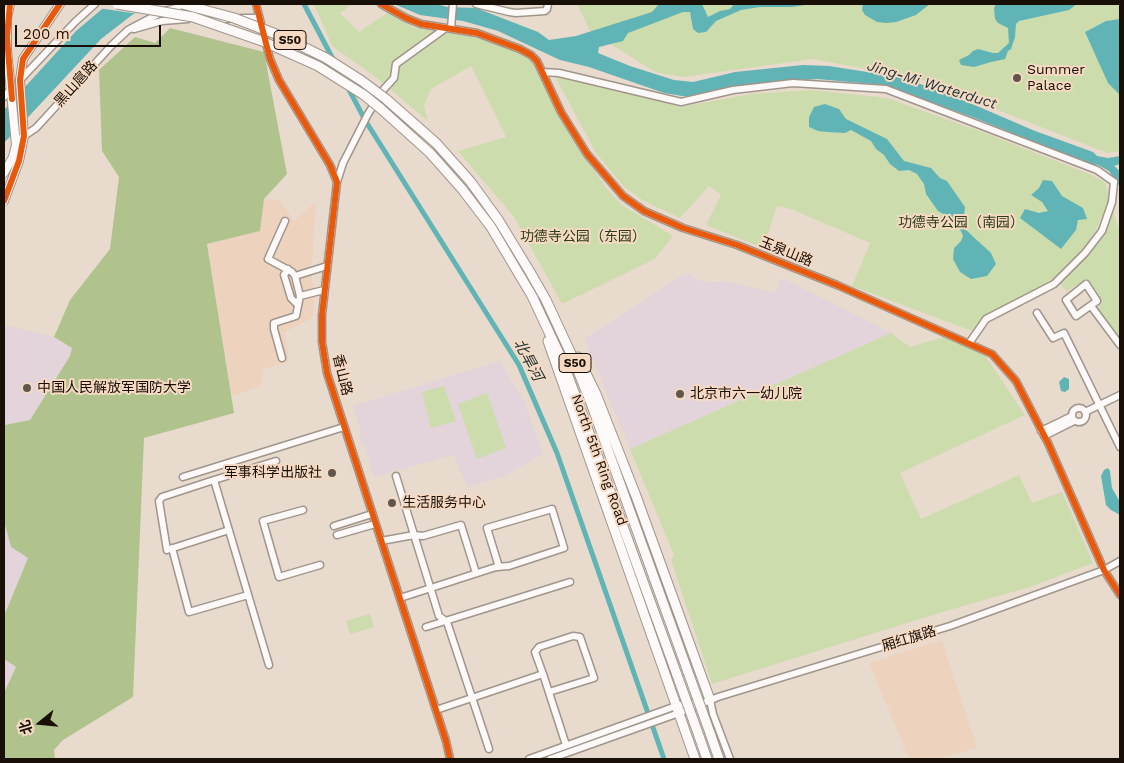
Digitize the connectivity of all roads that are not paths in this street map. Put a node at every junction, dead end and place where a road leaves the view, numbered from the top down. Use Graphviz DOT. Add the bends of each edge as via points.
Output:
graph roads {
  1 [pos="10,4"];
  2 [pos="60,4"];
  3 [pos="95,4"];
  4 [pos="117,4"];
  5 [pos="182,4"];
  6 [pos="195,4"];
  7 [pos="256,4"];
  8 [pos="381,4"];
  9 [pos="453,4"];
  10 [pos="476,4"];
  11 [pos="548,4"];
  12 [pos="259,18"];
  13 [pos="447,29"];
  14 [pos="128,30"];
  15 [pos="5,50"];
  16 [pos="543,72"];
  17 [pos="20,84"];
  18 [pos="8,98"];
  19 [pos="24,136"];
  20 [pos="16,145"];
  21 [pos="4,173"];
  22 [pos="1117,181"];
  23 [pos="336,182"];
  24 [pos="4,201"];
  25 [pos="285,221"];
  26 [pos="327,266"];
  27 [pos="288,270"];
  28 [pos="295,276"];
  29 [pos="324,290"];
  30 [pos="300,296"];
  31 [pos="532,296"];
  32 [pos="546,300"];
  33 [pos="298,305"];
  34 [pos="1091,306"];
  35 [pos="1037,313"];
  36 [pos="970,342"];
  37 [pos="1120,345"];
  38 [pos="282,358"];
  39 [pos="1120,395"];
  40 [pos="1100,405"];
  41 [pos="1085,412"];
  42 [pos="1073,418"];
  43 [pos="344,427"];
  44 [pos="1043,433"];
  45 [pos="1120,447"];
  46 [pos="276,461"];
  47 [pos="396,476"];
  48 [pos="183,477"];
  49 [pos="214,480"];
  50 [pos="303,510"];
  51 [pos="372,514"];
  52 [pos="376,524"];
  53 [pos="334,526"];
  54 [pos="229,530"];
  55 [pos="337,535"];
  56 [pos="414,535"];
  57 [pos="381,542"];
  58 [pos="172,548"];
  59 [pos="1120,561"];
  60 [pos="320,565"];
  61 [pos="499,567"];
  62 [pos="1104,570"];
  63 [pos="476,573"];
  64 [pos="570,582"];
  65 [pos="430,588"];
  66 [pos="248,595"];
  67 [pos="1120,595"];
  68 [pos="400,598"];
  69 [pos="447,622"];
  70 [pos="426,627"];
  71 [pos="269,664"];
  72 [pos="543,674"];
  73 [pos="549,692"];
  74 [pos="472,698"];
  75 [pos="710,700"];
  76 [pos="436,710"];
  77 [pos="677,710"];
  78 [pos="643,722"];
  79 [pos="446,741"];
  80 [pos="566,745"];
  81 [pos="489,749"];
  82 [pos="450,759"];
  83 [pos="454,759"];
  84 [pos="529,759"];
  85 [pos="550,759"];
  86 [pos="695,759"];
  87 [pos="708,759"];
  88 [pos="719,759"];
  89 [pos="730,759"];
  1 -- 15 [label="main road"];
  2 -- 17 [label="main road" via="23,59"];
  3 -- 17 [label="street"];
  4 -- 31 [label="highway, North 5th Ring Road / S50, bridge" via="193,17 262,41 318,66 364,95 430,153 462,189 490,227"];
  5 -- 32 [label="highway, North 5th Ring Road / S50, bridge" via="234,18 281,36 326,58 386,99 436,143 470,181 499,221"];
  6 -- 14 [label="street" via="164,11"];
  7 -- 12 [label="street, 香山路"];
  8 -- 13 [label="street, 玉泉山路" via="421,24"];
  9 -- 13 [label="street"];
  10 -- 11 [label="street" via="516,13 542,12"];
  12 -- 14 [label="street" via="177,19"];
  12 -- 23 [label="street, 香山路" via="278,80 330,165"];
  13 -- 16 [label="street, 玉泉山路" via="477,33 520,49 537,61"];
  13 -- 23 [label="street" via="396,64 394,78 368,114"];
  14 -- 19 [label="street, 黑山扈路" via="36,128"];
  15 -- 18 [label="main road" via="11,89"];
  16 -- 22 [label="street" via="681,102 733,90 794,83 886,90 1097,170"];
  16 -- 36 [label="street, 玉泉山路" via="577,141 606,178 633,204 668,222 737,245"];
  17 -- 19 [label="main road"];
  18 -- 20 [label="main road"];
  19 -- 20 [label="street, 黑山扈路"];
  19 -- 24 [label="main road" via="19,161"];
  20 -- 21 [label="main road"];
  22 -- 36 [label="street" via="1102,231 1084,253 1054,284 986,318"];
  23 -- 26 [label="street, 香山路"];
  25 -- 27 [label="street" via="268,259"];
  26 -- 28 [label="street"];
  26 -- 29 [label="street, 香山路"];
  27 -- 28 [label="street"];
  27 -- 33 [label="street" via="284,275 291,298"];
  28 -- 30 [label="street"];
  29 -- 30 [label="street"];
  29 -- 43 [label="street, 香山路" via="324,359"];
  30 -- 33 [label="street"];
  31 -- 77 [label="highway"];
  31 -- 87 [label="highway, North 5th Ring Road / S50, bridge" via="562,360"];
  32 -- 75 [label="highway" via="596,394"];
  32 -- 88 [label="highway, North 5th Ring Road / S50, bridge" via="591,404"];
  33 -- 38 [label="street" via="296,316 274,323"];
  34 -- 34 [label="street" via="1076,316 1066,300 1086,284 1097,301"];
  34 -- 37 [label="street"];
  35 -- 40 [label="street" via="1053,338 1064,333"];
  36 -- 44 [label="street, 玉泉山路" via="992,354 1016,382"];
  39 -- 40 [label="street"];
  40 -- 41 [label="street"];
  40 -- 45 [label="street"];
  41 -- 42 [label="street" via="1078,408 1074,410"];
  41 -- 42 [label="street" via="1083,421"];
  42 -- 44 [label="street"];
  43 -- 48 [label="street"];
  43 -- 51 [label="street, 香山路"];
  44 -- 62 [label="street, 玉泉山路"];
  46 -- 49 [label="street"];
  47 -- 56 [label="street"];
  49 -- 54 [label="street"];
  49 -- 58 [label="street" via="162,497 159,501 167,550"];
  50 -- 60 [label="street" via="263,521 279,577"];
  51 -- 52 [label="street, 香山路"];
  51 -- 53 [label="street"];
  52 -- 55 [label="street"];
  52 -- 57 [label="street, 香山路"];
  54 -- 58 [label="street"];
  54 -- 66 [label="street"];
  56 -- 57 [label="street"];
  56 -- 63 [label="street" via="423,536 461,525"];
  56 -- 65 [label="street"];
  57 -- 68 [label="street, 香山路"];
  58 -- 66 [label="street" via="189,612"];
  59 -- 62 [label="street, 厢红旗路"];
  61 -- 61 [label="street" via="564,548 552,509 487,528"];
  61 -- 63 [label="street"];
  62 -- 67 [label="street, 玉泉山路"];
  62 -- 75 [label="street, 厢红旗路" via="950,626"];
  63 -- 65 [label="street"];
  64 -- 69 [label="street"];
  65 -- 68 [label="street"];
  65 -- 69 [label="street" via="439,616"];
  66 -- 71 [label="street"];
  68 -- 76 [label="street, 香山路"];
  69 -- 70 [label="street"];
  69 -- 74 [label="street"];
  72 -- 73 [label="street"];
  72 -- 73 [label="street" via="535,652 539,647 573,636 580,637 594,678"];
  72 -- 74 [label="street"];
  73 -- 80 [label="street"];
  74 -- 76 [label="street"];
  74 -- 81 [label="street"];
  75 -- 77 [label="street, 厢红旗路"];
  75 -- 89 [label="street"];
  76 -- 79 [label="street, 香山路"];
  77 -- 78 [label="street, 厢红旗路"];
  77 -- 86 [label="highway"];
  78 -- 80 [label="street, 厢红旗路"];
  78 -- 85 [label="street, 厢红旗路"];
  79 -- 82 [label="street, 香山路"];
  79 -- 83 [label="street, 香山路"];
  80 -- 84 [label="street, 厢红旗路"];
}
